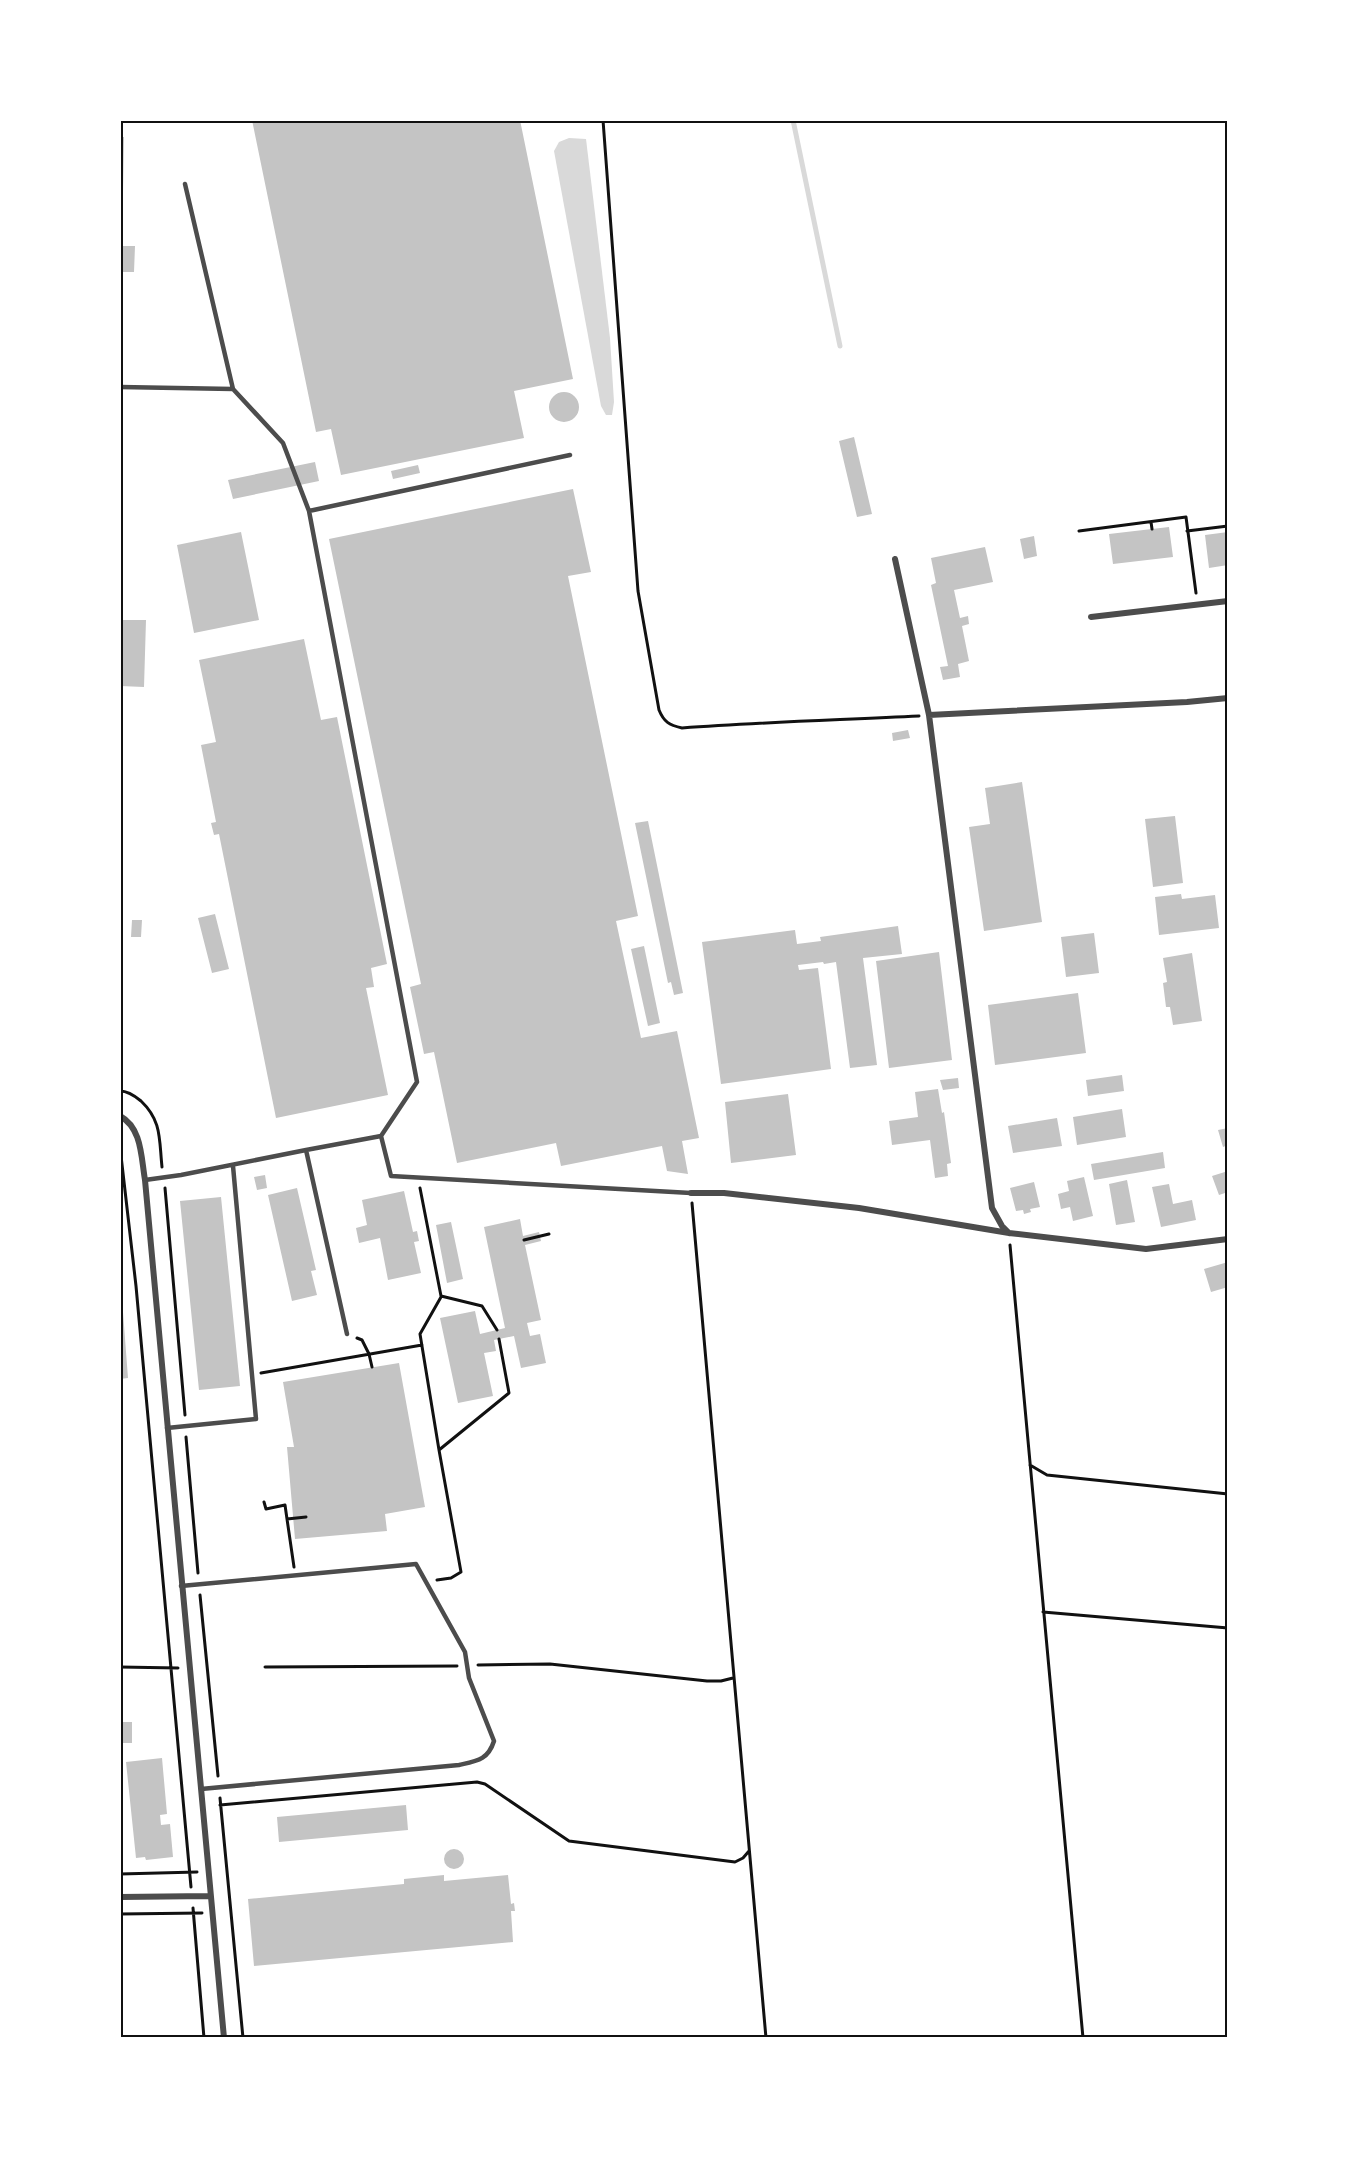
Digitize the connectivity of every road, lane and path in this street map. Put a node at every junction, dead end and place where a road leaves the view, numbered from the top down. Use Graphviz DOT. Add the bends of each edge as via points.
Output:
graph roads {
  1 [pos="603,120"];
  2 [pos="185,184"];
  3 [pos="120,387"];
  4 [pos="233,389"];
  5 [pos="570,455"];
  6 [pos="309,511"];
  7 [pos="1151,522"];
  8 [pos="1228,526"];
  9 [pos="1152,529"];
  10 [pos="1079,531"];
  11 [pos="1187,531"];
  12 [pos="895,559"];
  13 [pos="1228,601"];
  14 [pos="1198,605"];
  15 [pos="1091,617"];
  16 [pos="1228,698"];
  17 [pos="929,715"];
  18 [pos="120,1091"];
  19 [pos="120,1116"];
  20 [pos="381,1136"];
  21 [pos="120,1148"];
  22 [pos="306,1150"];
  23 [pos="233,1166"];
  24 [pos="164,1178"];
  25 [pos="418,1178"];
  26 [pos="145,1180"];
  27 [pos="691,1193"];
  28 [pos="1009,1233"];
  29 [pos="549,1234"];
  30 [pos="1228,1239"];
  31 [pos="524,1240"];
  32 [pos="441,1296"];
  33 [pos="497,1330"];
  34 [pos="346,1334"];
  35 [pos="499,1339"];
  36 [pos="422,1345"];
  37 [pos="369,1354"];
  38 [pos="372,1367"];
  39 [pos="252,1374"];
  40 [pos="185,1426"];
  41 [pos="167,1428"];
  42 [pos="439,1450"];
  43 [pos="1030,1465"];
  44 [pos="1228,1494"];
  45 [pos="264,1502"];
  46 [pos="306,1517"];
  47 [pos="287,1519"];
  48 [pos="296,1576"];
  49 [pos="426,1582"];
  50 [pos="200,1584"];
  51 [pos="181,1586"];
  52 [pos="1043,1612"];
  53 [pos="1228,1628"];
  54 [pos="467,1666"];
  55 [pos="120,1667"];
  56 [pos="265,1667"];
  57 [pos="171,1668"];
  58 [pos="189,1668"];
  59 [pos="733,1678"];
  60 [pos="219,1787"];
  61 [pos="201,1789"];
  62 [pos="220,1805"];
  63 [pos="749,1851"];
  64 [pos="190,1872"];
  65 [pos="208,1872"];
  66 [pos="120,1874"];
  67 [pos="193,1896"];
  68 [pos="210,1896"];
  69 [pos="120,1897"];
  70 [pos="212,1913"];
  71 [pos="120,1914"];
  72 [pos="193,1914"];
  73 [pos="204,2038"];
  74 [pos="224,2038"];
  75 [pos="243,2038"];
  76 [pos="766,2038"];
  77 [pos="1083,2038"];
  1 -- 17 [label="path" via="638,591 663,719 682,728"];
  2 -- 4 [label="lane"];
  3 -- 4 [label="lane"];
  4 -- 6 [label="lane" via="284,443"];
  5 -- 6 [label="lane"];
  6 -- 20 [label="lane" via="417,1082"];
  7 -- 9 [label="path"];
  7 -- 10 [label="path"];
  7 -- 11 [label="path" via="1186,517"];
  8 -- 11 [label="path"];
  11 -- 14 [label="path"];
  12 -- 17 [label="street"];
  13 -- 14 [label="street"];
  14 -- 15 [label="street"];
  16 -- 17 [label="street"];
  17 -- 28 [label="street" via="992,1208"];
  18 -- 24 [label="path" via="126,1091 151,1110 156,1120"];
  19 -- 26 [label="street" via="130,1121 135,1131"];
  20 -- 22 [label="lane"];
  20 -- 25 [label="lane" via="391,1176"];
  21 -- 57 [label="path"];
  22 -- 23 [label="lane"];
  22 -- 34 [label="lane"];
  23 -- 24 [label="lane"];
  23 -- 39 [label="lane"];
  24 -- 26 [label="lane"];
  24 -- 40 [label="path"];
  25 -- 27 [label="lane"];
  25 -- 32 [label="path"];
  26 -- 41 [label="street"];
  27 -- 28 [label="street" via="859,1208"];
  27 -- 59 [label="path"];
  28 -- 30 [label="street" via="1146,1249"];
  28 -- 43 [label="path"];
  29 -- 31 [label="path"];
  32 -- 33 [label="path" via="482,1306"];
  32 -- 36 [label="path" via="420,1334"];
  34 -- 37 [label="path" via="362,1340"];
  35 -- 42 [label="path" via="509,1393"];
  36 -- 37 [label="path"];
  36 -- 42 [label="path"];
  37 -- 38 [label="path"];
  37 -- 39 [label="path"];
  39 -- 40 [label="lane" via="256,1419"];
  40 -- 41 [label="lane"];
  40 -- 50 [label="path"];
  41 -- 51 [label="street"];
  42 -- 49 [label="path" via="460,1572 451,1578"];
  43 -- 44 [label="path" via="1047,1475"];
  43 -- 52 [label="path"];
  45 -- 47 [label="path" via="266,1509 285,1505"];
  46 -- 47 [label="path"];
  47 -- 48 [label="path"];
  48 -- 49 [label="lane" via="416,1564"];
  48 -- 50 [label="lane"];
  49 -- 54 [label="lane" via="465,1652"];
  50 -- 51 [label="lane"];
  50 -- 60 [label="path"];
  51 -- 58 [label="street"];
  52 -- 53 [label="path"];
  52 -- 77 [label="path"];
  54 -- 56 [label="path"];
  54 -- 59 [label="path" via="550,1664 707,1681"];
  54 -- 60 [label="lane" via="494,1741 491,1751 481,1760"];
  55 -- 57 [label="path"];
  57 -- 58 [label="path"];
  57 -- 64 [label="path"];
  58 -- 61 [label="street"];
  59 -- 63 [label="path"];
  60 -- 61 [label="lane"];
  60 -- 62 [label="path"];
  61 -- 65 [label="street"];
  62 -- 63 [label="path" via="477,1782 569,1841 735,1862"];
  62 -- 75 [label="path"];
  63 -- 76 [label="path"];
  64 -- 65 [label="path"];
  64 -- 66 [label="path"];
  64 -- 67 [label="path"];
  65 -- 68 [label="street"];
  67 -- 68 [label="street"];
  67 -- 69 [label="street"];
  67 -- 72 [label="path"];
  68 -- 70 [label="street"];
  70 -- 72 [label="path"];
  70 -- 74 [label="street"];
  71 -- 72 [label="path"];
  72 -- 73 [label="path"];
}
